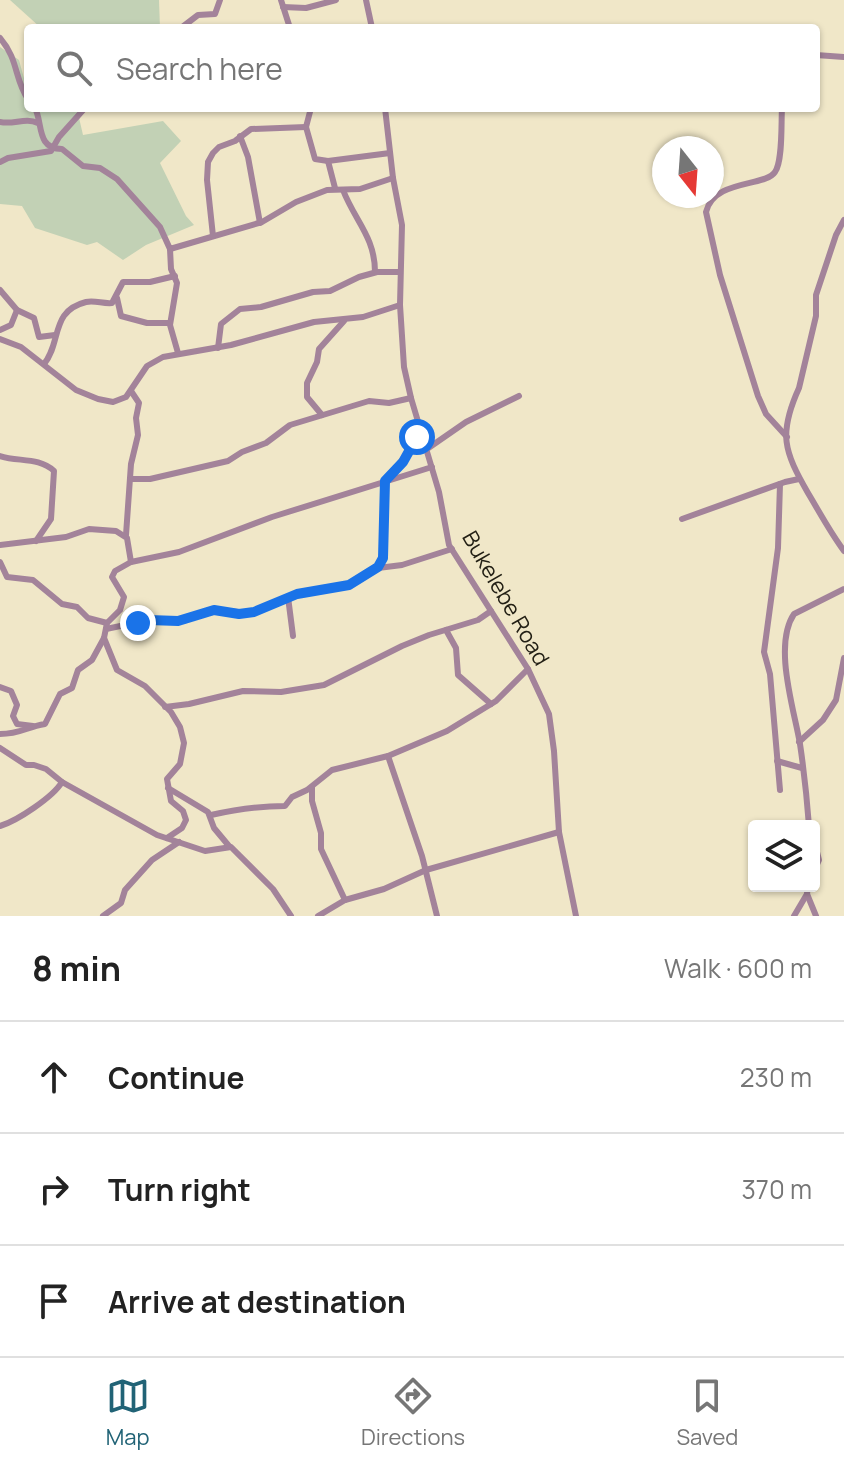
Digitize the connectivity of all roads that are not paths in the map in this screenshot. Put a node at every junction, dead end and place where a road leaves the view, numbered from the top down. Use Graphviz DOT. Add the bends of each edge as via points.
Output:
graph roads {
  1 [pos="220,0"];
  2 [pos="336,0"];
  3 [pos="366,0"];
  4 [pos="282,3"];
  5 [pos="186,24"];
  6 [pos="289,24"];
  7 [pos="371,24"];
  8 [pos="0,38"];
  9 [pos="820,55"];
  10 [pos="844,57"];
  11 [pos="24,93"];
  12 [pos="36,112"];
  13 [pos="81,112"];
  14 [pos="310,112"];
  15 [pos="385,112"];
  16 [pos="782,112"];
  17 [pos="0,122"];
  18 [pos="38,123"];
  19 [pos="306,127"];
  20 [pos="240,136"];
  21 [pos="54,149"];
  22 [pos="390,153"];
  23 [pos="328,161"];
  24 [pos="0,162"];
  25 [pos="393,178"];
  26 [pos="339,189"];
  27 [pos="844,220"];
  28 [pos="260,223"];
  29 [pos="213,236"];
  30 [pos="170,249"];
  31 [pos="375,272"];
  32 [pos="400,272"];
  33 [pos="175,276"];
  34 [pos="0,290"];
  35 [pos="117,296"];
  36 [pos="400,305"];
  37 [pos="17,310"];
  38 [pos="345,321"];
  39 [pos="170,323"];
  40 [pos="0,330"];
  41 [pos="55,335"];
  42 [pos="0,339"];
  43 [pos="218,348"];
  44 [pos="178,353"];
  45 [pos="44,364"];
  46 [pos="131,391"];
  47 [pos="519,396"];
  48 [pos="411,398"];
  49 [pos="322,415"];
  50 [pos="420,426"];
  51 [pos="787,437"];
  52 [pos="427,449"];
  53 [pos="0,456"];
  54 [pos="432,467"];
  55 [pos="130,479"];
  56 [pos="799,479"];
  57 [pos="385,481"];
  58 [pos="780,484"];
  59 [pos="682,519"];
  60 [pos="126,535"];
  61 [pos="36,541"];
  62 [pos="0,545"];
  63 [pos="452,549"];
  64 [pos="844,551"];
  65 [pos="0,562"];
  66 [pos="131,562"];
  67 [pos="378,567"];
  68 [pos="844,589"];
  69 [pos="288,597"];
  70 [pos="491,611"];
  71 [pos="106,626"];
  72 [pos="446,630"];
  73 [pos="293,636"];
  74 [pos="104,638"];
  75 [pos="844,658"];
  76 [pos="786,667"];
  77 [pos="528,669"];
  78 [pos="770,674"];
  79 [pos="0,687"];
  80 [pos="491,704"];
  81 [pos="165,707"];
  82 [pos="33,726"];
  83 [pos="0,734"];
  84 [pos="799,742"];
  85 [pos="0,748"];
  86 [pos="388,756"];
  87 [pos="777,761"];
  88 [pos="802,768"];
  89 [pos="62,782"];
  90 [pos="312,787"];
  91 [pos="168,788"];
  92 [pos="780,790"];
  93 [pos="211,815"];
  94 [pos="808,820"];
  95 [pos="0,826"];
  96 [pos="559,832"];
  97 [pos="167,838"];
  98 [pos="179,842"];
  99 [pos="229,846"];
  100 [pos="426,870"];
  101 [pos="807,892"];
  102 [pos="809,892"];
  103 [pos="345,900"];
  104 [pos="103,916"];
  105 [pos="291,916"];
  106 [pos="318,916"];
  107 [pos="437,916"];
  108 [pos="576,916"];
  109 [pos="794,916"];
  110 [pos="816,916"];
  1 -- 5 [label="street" via="215,14 198,15"];
  2 -- 4 [label="street" via="306,8"];
  3 -- 7 [label="street"];
  4 -- 6 [label="street"];
  8 -- 11 [label="street" via="15,59"];
  9 -- 10 [label="street"];
  12 -- 18 [label="street"];
  13 -- 21 [label="street"];
  14 -- 19 [label="street"];
  15 -- 22 [label="street, Bukelebe Road"];
  16 -- 51 [label="street" via="776,172 719,195 709,203 706,216 758,396"];
  17 -- 18 [label="street"];
  18 -- 21 [label="street"];
  19 -- 20 [label="street" via="253,129"];
  19 -- 23 [label="street" via="314,158"];
  20 -- 28 [label="street"];
  20 -- 29 [label="street" via="219,147 208,162"];
  21 -- 24 [label="street"];
  21 -- 30 [label="street" via="117,179 160,227"];
  22 -- 23 [label="street"];
  22 -- 25 [label="street, Bukelebe Road"];
  23 -- 26 [label="street"];
  25 -- 26 [label="street" via="360,189"];
  25 -- 32 [label="street, Bukelebe Road" via="402,225"];
  26 -- 28 [label="street" via="296,202"];
  26 -- 31 [label="street" via="372,243"];
  27 -- 51 [label="street" via="816,295 816,316"];
  28 -- 29 [label="street"];
  29 -- 30 [label="street"];
  30 -- 33 [label="street"];
  31 -- 32 [label="street"];
  31 -- 43 [label="street" via="330,291 237,310 221,324"];
  32 -- 36 [label="street, Bukelebe Road"];
  33 -- 35 [label="street" via="123,282"];
  33 -- 39 [label="street"];
  34 -- 37 [label="street"];
  35 -- 39 [label="street" via="121,316"];
  35 -- 41 [label="street" via="109,304 90,301 73,307"];
  36 -- 38 [label="street"];
  36 -- 48 [label="street, Bukelebe Road"];
  37 -- 40 [label="street" via="11,325"];
  37 -- 41 [label="street" via="34,318 39,337"];
  38 -- 43 [label="street" via="309,323"];
  38 -- 49 [label="street" via="319,349 307,383 307,397"];
  39 -- 44 [label="street"];
  41 -- 45 [label="street"];
  42 -- 45 [label="street"];
  43 -- 44 [label="street"];
  44 -- 46 [label="street" via="148,365"];
  45 -- 46 [label="street" via="70,386 98,399 120,400"];
  46 -- 55 [label="street" via="139,406"];
  47 -- 52 [label="street"];
  48 -- 49 [label="street" via="369,401"];
  48 -- 50 [label="street, Bukelebe Road"];
  49 -- 55 [label="street" via="289,425 228,461"];
  50 -- 52 [label="street, Bukelebe Road"];
  50 -- 57 [label="street" via="404,459"];
  51 -- 56 [label="street" via="787,454"];
  52 -- 54 [label="street, Bukelebe Road"];
  53 -- 61 [label="street" via="34,461 54,471 51,519"];
  54 -- 57 [label="street"];
  54 -- 63 [label="street, Bukelebe Road"];
  55 -- 60 [label="street"];
  56 -- 58 [label="street"];
  56 -- 64 [label="street"];
  57 -- 66 [label="street" via="179,552"];
  57 -- 67 [label="street"];
  58 -- 59 [label="street"];
  58 -- 78 [label="street" via="778,548 764,652"];
  60 -- 61 [label="street" via="89,529"];
  60 -- 66 [label="street"];
  61 -- 62 [label="street"];
  63 -- 67 [label="street"];
  63 -- 70 [label="street, Bukelebe Road"];
  65 -- 71 [label="street" via="7,577 33,580 62,604 77,607"];
  66 -- 71 [label="street" via="112,574 125,600"];
  67 -- 69 [label="street" via="349,585"];
  68 -- 76 [label="street" via="794,614 787,633"];
  69 -- 71 [label="street" via="250,613 214,610 178,621"];
  69 -- 73 [label="street"];
  70 -- 72 [label="street"];
  70 -- 77 [label="street, Bukelebe Road"];
  71 -- 74 [label="street"];
  72 -- 80 [label="street" via="455,646 458,675"];
  72 -- 81 [label="street" via="324,685 243,691"];
  74 -- 81 [label="street" via="117,670 140,682"];
  74 -- 82 [label="street" via="92,660 76,672 72,688 60,694 49,720"];
  75 -- 84 [label="street" via="836,700"];
  76 -- 78 [label="street"];
  76 -- 84 [label="street"];
  77 -- 80 [label="street"];
  77 -- 96 [label="street, Bukelebe Road" via="551,726"];
  78 -- 87 [label="street"];
  79 -- 82 [label="street" via="11,691 17,724"];
  80 -- 86 [label="street" via="447,731"];
  81 -- 91 [label="street" via="173,713 184,743 179,767 167,777"];
  82 -- 83 [label="street" via="24,733"];
  84 -- 88 [label="street"];
  85 -- 89 [label="street"];
  86 -- 90 [label="street" via="332,770"];
  86 -- 100 [label="street"];
  87 -- 88 [label="street"];
  87 -- 92 [label="street"];
  88 -- 94 [label="street"];
  89 -- 95 [label="street" via="19,819"];
  89 -- 97 [label="street"];
  90 -- 93 [label="street" via="284,807 244,807"];
  90 -- 103 [label="street" via="321,847"];
  91 -- 93 [label="street"];
  91 -- 97 [label="street" via="186,820"];
  93 -- 99 [label="street"];
  96 -- 100 [label="street"];
  96 -- 108 [label="street, Bukelebe Road"];
  97 -- 98 [label="street"];
  98 -- 99 [label="street" via="205,851"];
  98 -- 104 [label="street" via="152,860 125,890 121,903"];
  99 -- 105 [label="street" via="273,889"];
  100 -- 103 [label="street"];
  100 -- 107 [label="street"];
  101 -- 109 [label="street"];
  102 -- 110 [label="street"];
  103 -- 106 [label="street"];
}
